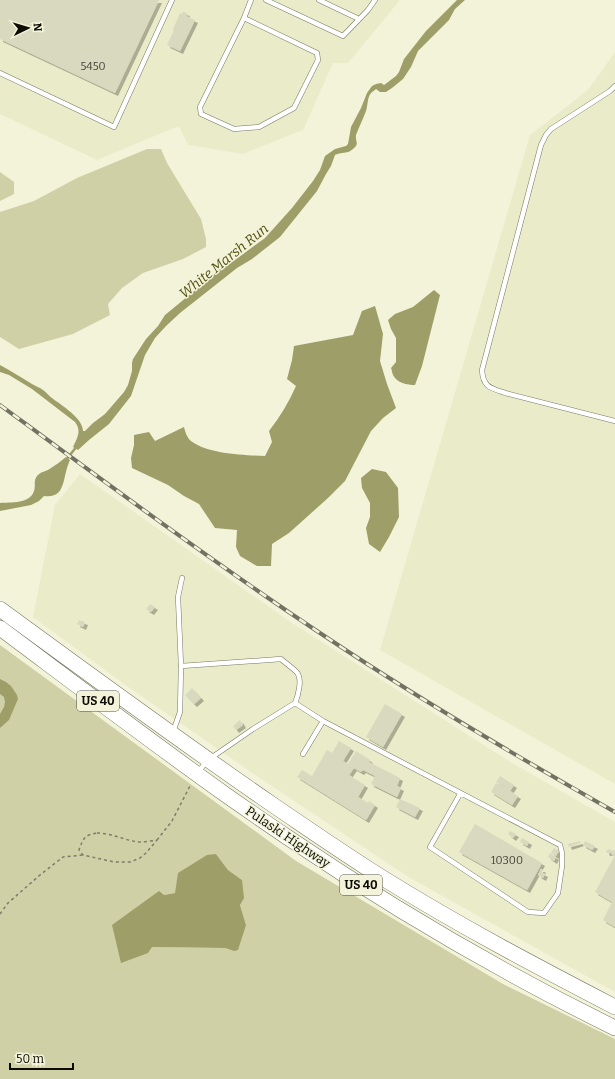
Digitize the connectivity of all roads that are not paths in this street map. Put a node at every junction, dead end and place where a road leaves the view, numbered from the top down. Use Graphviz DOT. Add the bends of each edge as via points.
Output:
graph roads {
  1 [pos="172,0"];
  2 [pos="251,0"];
  3 [pos="266,0"];
  4 [pos="319,0"];
  5 [pos="374,0"];
  6 [pos="274,2"];
  7 [pos="244,18"];
  8 [pos="359,19"];
  9 [pos="0,73"];
  10 [pos="615,86"];
  11 [pos="610,91"];
  12 [pos="615,95"];
  13 [pos="615,421"];
  14 [pos="182,578"];
  15 [pos="0,608"];
  16 [pos="0,628"];
  17 [pos="181,666"];
  18 [pos="295,703"];
  19 [pos="323,721"];
  20 [pos="172,734"];
  21 [pos="303,754"];
  22 [pos="208,760"];
  23 [pos="196,774"];
  24 [pos="460,794"];
  25 [pos="615,1007"];
  26 [pos="615,1028"];
  1 -- 9 [label="lane" via="114,126"];
  2 -- 7 [label="lane"];
  3 -- 6 [label="lane"];
  4 -- 8 [label="lane"];
  5 -- 8 [label="lane"];
  6 -- 8 [label="lane" via="344,36"];
  7 -- 7 [label="lane" via="200,107 201,114 234,129 259,127 294,108 318,60 317,53"];
  10 -- 11 [label="lane"];
  11 -- 12 [label="lane"];
  11 -- 13 [label="lane" via="551,129 541,145 482,370 485,383 489,387"];
  14 -- 17 [label="lane" via="178,597"];
  15 -- 20 [label="highway, Pulaski Highway / US 40"];
  16 -- 23 [label="highway, Pulaski Highway / US 40"];
  17 -- 18 [label="lane" via="281,659 298,674 300,688"];
  17 -- 20 [label="lane" via="180,712"];
  18 -- 19 [label="lane"];
  18 -- 22 [label="lane"];
  19 -- 21 [label="lane"];
  19 -- 24 [label="lane"];
  20 -- 22 [label="highway, Pulaski Highway / US 40"];
  22 -- 23 [label="lane"];
  22 -- 25 [label="highway, Pulaski Highway / US 40" via="386,880 492,942"];
  23 -- 26 [label="highway, Pulaski Highway / US 40" via="298,844 411,916 532,986"];
  24 -- 24 [label="lane" via="560,845 562,866 558,893 544,912 528,912 430,847"];
}
